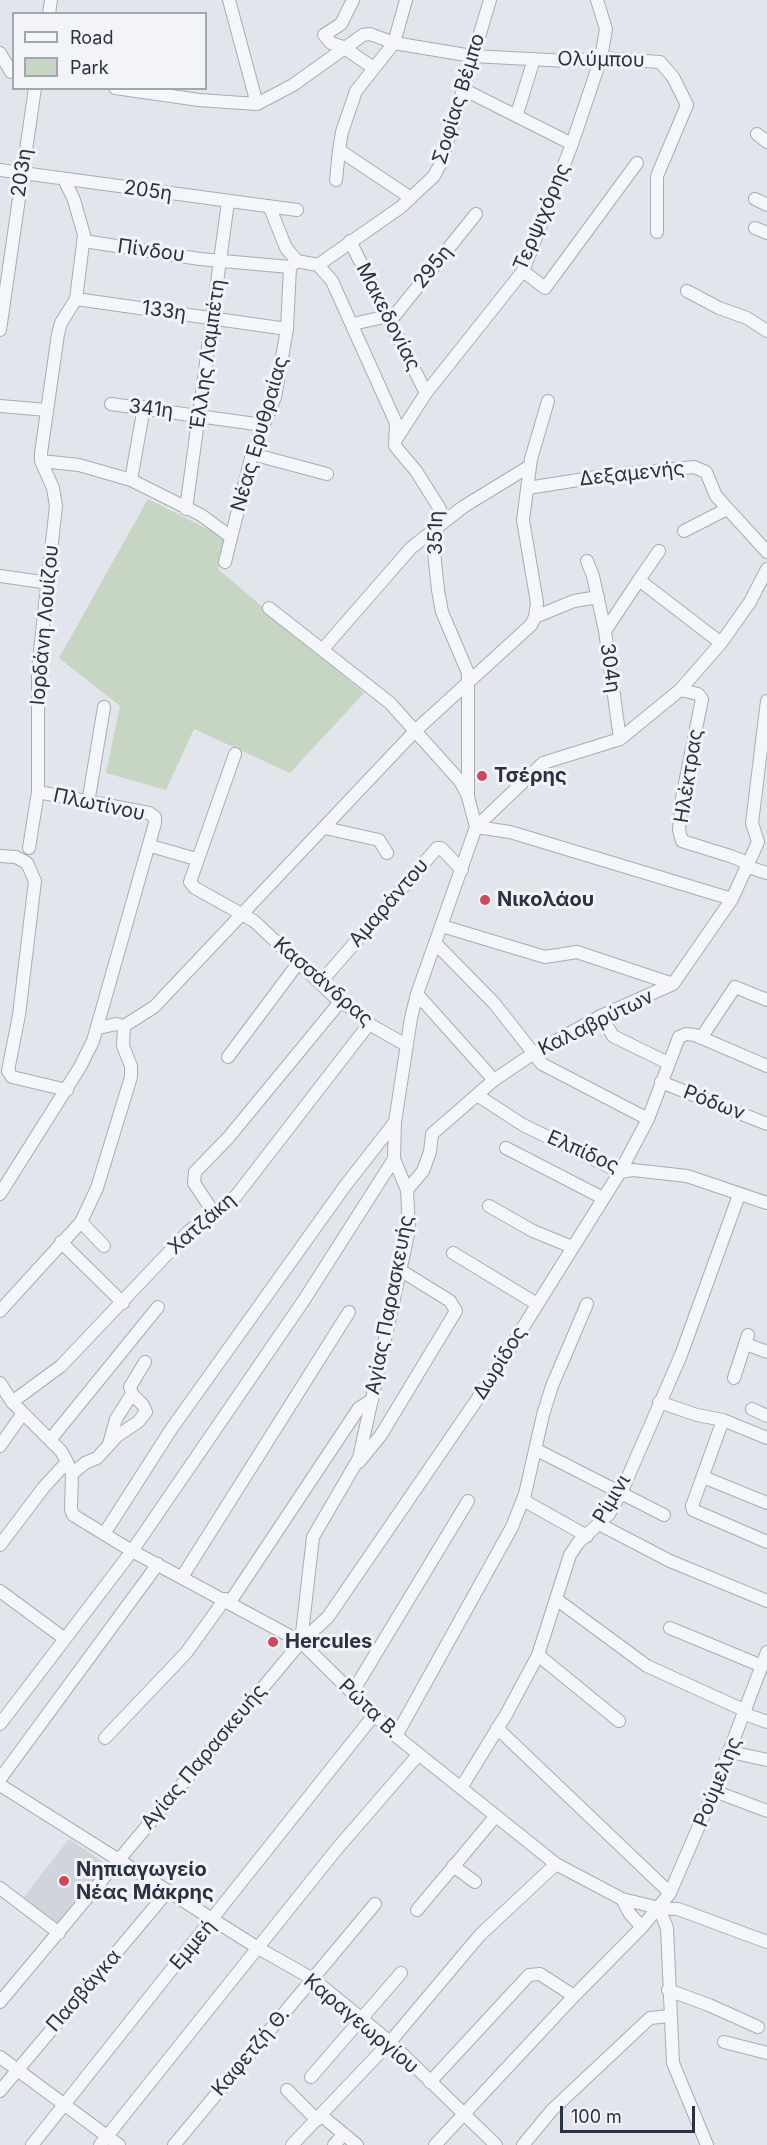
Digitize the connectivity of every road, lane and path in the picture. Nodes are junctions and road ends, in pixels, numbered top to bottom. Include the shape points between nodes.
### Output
1 (229, 0) edge
2 (353, 0) edge
3 (406, 0) edge
4 (490, 0) edge
5 (597, 0) edge
6 (394, 43) junction
7 (343, 47) junction
8 (0, 53) edge
9 (472, 56) junction
10 (601, 58) junction
11 (534, 59) junction
12 (372, 67) junction
13 (8, 72) edge
14 (463, 89) junction
15 (35, 90) edge
16 (130, 90) edge
17 (256, 104) junction
18 (517, 114) junction
19 (572, 144) junction
20 (339, 150) junction
21 (637, 163) dead end
22 (0, 170) edge
23 (22, 173) junction
24 (64, 179) junction
25 (336, 180) dead end
26 (411, 198) junction
27 (755, 199) dead end
28 (228, 202) junction
29 (767, 205) edge
30 (270, 208) junction
31 (297, 210) dead end
32 (476, 214) dead end
33 (657, 232) dead end
34 (84, 241) junction
35 (350, 241) junction
36 (5, 258) edge
37 (220, 260) junction
38 (294, 264) junction
39 (318, 265) junction
40 (523, 271) junction
41 (687, 291) dead end
42 (76, 299) junction
43 (212, 318) junction
44 (389, 318) junction
45 (353, 324) junction
46 (287, 329) junction
47 (0, 330) edge
48 (767, 331) edge
49 (426, 393) junction
50 (548, 400) dead end
51 (111, 404) dead end
52 (0, 406) edge
53 (144, 407) junction
54 (47, 410) junction
55 (200, 415) junction
56 (263, 425) junction
57 (397, 438) junction
58 (252, 454) junction
59 (41, 461) junction
60 (530, 466) junction
61 (327, 474) dead end
62 (131, 480) junction
63 (528, 488) junction
64 (186, 509) junction
65 (727, 509) junction
66 (437, 525) junction
67 (684, 531) dead end
68 (231, 537) junction
69 (659, 551) dead end
70 (767, 552) edge
71 (587, 561) dead end
72 (225, 562) dead end
73 (767, 569) edge
74 (0, 576) edge
75 (639, 580) junction
76 (49, 583) junction
77 (598, 597) junction
78 (269, 608) dead end
79 (536, 617) junction
80 (605, 631) junction
81 (721, 643) junction
82 (323, 649) junction
83 (468, 680) junction
84 (680, 690) junction
85 (767, 701) edge
86 (104, 707) dead end
87 (416, 730) junction
88 (620, 738) junction
89 (235, 754) dead end
90 (762, 774) edge
91 (38, 792) junction
92 (468, 796) junction
93 (88, 803) junction
94 (476, 827) junction
95 (325, 828) junction
96 (762, 841) edge
97 (151, 846) junction
98 (29, 848) dead end
99 (387, 853) dead end
100 (0, 856) edge
101 (196, 859) junction
102 (748, 867) junction
103 (462, 870) junction
104 (767, 873) edge
105 (732, 899) junction
106 (242, 916) junction
107 (442, 926) junction
108 (436, 944) junction
109 (299, 962) junction
110 (320, 983) junction
111 (673, 984) junction
112 (417, 994) junction
113 (767, 1000) edge
114 (340, 1002) junction
115 (601, 1016) junction
116 (369, 1023) junction
117 (124, 1026) junction
118 (99, 1028) junction
119 (701, 1038) junction
120 (406, 1045) junction
121 (534, 1053) junction
122 (228, 1057) dead end
123 (668, 1063) junction
124 (767, 1066) edge
125 (494, 1080) junction
126 (661, 1082) junction
127 (67, 1090) junction
128 (477, 1095) junction
129 (648, 1119) junction
130 (395, 1122) junction
131 (767, 1124) edge
132 (506, 1148) dead end
133 (394, 1159) junction
134 (620, 1173) junction
135 (407, 1190) junction
136 (0, 1194) edge
137 (739, 1195) junction
138 (603, 1198) junction
139 (767, 1203) edge
140 (489, 1206) dead end
141 (214, 1213) junction
142 (81, 1222) junction
143 (61, 1242) junction
144 (104, 1246) dead end
145 (572, 1247) junction
146 (453, 1253) dead end
147 (400, 1270) junction
148 (123, 1303) junction
149 (537, 1304) junction
150 (588, 1304) dead end
151 (158, 1307) dead end
152 (0, 1311) edge
153 (349, 1312) dead end
154 (767, 1352) edge
155 (145, 1362) dead end
156 (734, 1378) dead end
157 (0, 1383) edge
158 (132, 1394) junction
159 (372, 1400) junction
160 (12, 1402) junction
161 (659, 1402) junction
162 (752, 1409) dead end
163 (23, 1413) junction
164 (767, 1416) edge
165 (723, 1420) junction
166 (767, 1438) edge
167 (50, 1440) junction
168 (109, 1444) junction
169 (0, 1446) edge
170 (536, 1449) junction
171 (355, 1466) junction
172 (69, 1468) junction
173 (703, 1477) junction
174 (621, 1493) junction
175 (523, 1500) junction
176 (468, 1501) dead end
177 (767, 1503) edge
178 (664, 1515) dead end
179 (599, 1524) junction
180 (105, 1534) junction
181 (587, 1536) junction
182 (767, 1542) edge
183 (0, 1545) edge
184 (132, 1551) junction
185 (158, 1564) junction
186 (182, 1577) junction
187 (0, 1591) edge
188 (556, 1599) junction
189 (227, 1601) junction
190 (767, 1601) edge
191 (670, 1628) dead end
192 (65, 1639) junction
193 (301, 1642) junction
194 (538, 1655) junction
195 (765, 1658) edge
196 (352, 1693) junction
197 (745, 1712) junction
198 (374, 1715) junction
199 (619, 1720) dead end
200 (767, 1722) edge
201 (0, 1724) edge
202 (497, 1728) junction
203 (396, 1736) junction
204 (105, 1738) dead end
205 (730, 1752) junction
206 (418, 1755) junction
207 (767, 1760) edge
208 (0, 1779) edge
209 (0, 1785) edge
210 (461, 1788) junction
211 (714, 1791) junction
212 (767, 1811) edge
213 (495, 1817) junction
214 (117, 1859) junction
215 (556, 1864) junction
216 (453, 1866) junction
217 (475, 1882) dead end
218 (0, 1888) edge
219 (168, 1891) junction
220 (670, 1893) junction
221 (622, 1899) junction
222 (375, 1904) dead end
223 (659, 1908) junction
224 (417, 1910) dead end
225 (214, 1919) junction
226 (642, 1928) junction
227 (59, 1933) junction
228 (767, 1942) edge
229 (258, 1948) junction
230 (401, 1973) dead end
231 (313, 1979) junction
232 (668, 1990) junction
233 (574, 1996) junction
234 (0, 2002) edge
235 (669, 2016) junction
236 (361, 2019) junction
237 (758, 2027) dead end
238 (390, 2042) junction
239 (724, 2042) dead end
240 (767, 2053) edge
241 (0, 2057) edge
242 (17, 2069) junction
243 (311, 2077) dead end
244 (430, 2082) junction
245 (288, 2090) dead end
246 (0, 2091) edge
247 (63, 2104) junction
248 (465, 2115) junction
249 (320, 2118) junction
250 (344, 2134) junction
251 (103, 2140) edge
252 (32, 2145) edge
253 (119, 2145) edge
254 (174, 2145) edge
255 (292, 2145) edge
256 (334, 2145) edge
257 (357, 2145) edge
258 (435, 2145) edge
259 (496, 2145) edge
260 (523, 2145) edge
261 (707, 2145) edge

1 - 17 street
2 - 7 street via 340,24 324,35 331,43
3 - 6 street
4 - 9 street, Σοφίας Βέμπο
5 - 10 street, Τερψιχόρης via 606,28
6 - 7 street via 370,34
6 - 9 street, Ολύμπου
6 - 12 street
7 - 12 street
7 - 17 street via 293,85
8 - 13 street
9 - 11 street, Ολύμπου
9 - 14 street, Σοφίας Βέμπο
10 - 11 street, Ολύμπου
10 - 19 street, Τερψιχόρης
10 - 33 street, Ολύμπου via 660,62 686,101 656,181
11 - 18 street
12 - 20 street via 350,103
14 - 18 street
14 - 26 street, Σοφίας Βέμπο via 439,168
15 - 23 street, 203η
16 - 17 street
18 - 19 street
19 - 40 street, Τερψιχόρης
20 - 25 street
20 - 26 street
21 - 40 street via 545,288
22 - 23 street, 205η
23 - 24 street, 205η
23 - 36 street, 203η
24 - 28 street, 205η
24 - 34 street via 74,200
26 - 35 street, Σοφίας Βέμπο
27 - 29 street
28 - 30 street, 205η
28 - 37 street, Έλλης Λαμπέτη
30 - 31 street, 205η
30 - 38 street
32 - 44 street, 295η
34 - 37 street, Πίνδου
34 - 42 street
35 - 39 street, Σοφίας Βέμπο
35 - 44 street, Μακεδονίας
36 - 47 street, 203η
37 - 38 street, Πίνδου
37 - 43 street, Έλλης Λαμπέτη
38 - 39 street
38 - 46 street, Νέας Ερυθραίας
39 - 45 street, 351η via 329,274
40 - 49 street, Τερψιχόρης
41 - 48 street
42 - 43 street, 133η
42 - 54 street via 58,334
43 - 46 street, 133η
43 - 55 street, Έλλης Λαμπέτη
44 - 45 street
44 - 49 street, Μακεδονίας
45 - 57 street, 351η via 396,423
46 - 56 street, Νέας Ερυθραίας via 275,397
49 - 57 street, Τερψιχόρης
50 - 60 street
51 - 53 street, 341η
52 - 54 street
53 - 55 street, 341η
53 - 62 street
54 - 59 street
55 - 56 street, 341η
55 - 64 street, Έλλης Λαμπέτη
56 - 58 street, Νέας Ερυθραίας
57 - 66 street, 351η via 398,450 440,509
58 - 61 street
58 - 68 street, Νέας Ερυθραίας
59 - 62 street via 79,465
59 - 76 street, Ιορδάνη Λουίζου via 57,506
60 - 63 street
60 - 66 street
62 - 64 street
63 - 65 street, Δεξαμενής via 694,467 710,478 716,496
63 - 79 street via 523,525 532,565
64 - 68 street
65 - 67 street
65 - 70 street, Δεξαμενής
66 - 82 street via 395,565
66 - 83 street, 351η via 434,552 440,602
68 - 72 street, Νέας Ερυθραίας
69 - 75 street
71 - 77 street, 304η
73 - 81 street, Αγίας Παρασκευής
74 - 76 street
75 - 80 street
75 - 81 street
76 - 91 street, Ιορδάνη Λουίζου via 38,669
77 - 79 street via 574,601
77 - 80 street, 304η
78 - 82 street
79 - 83 street
80 - 88 street, 304η
81 - 84 street, Αγίας Παρασκευής
82 - 87 street via 390,703
83 - 87 street
83 - 92 street, 351η
84 - 88 street, Αγίας Παρασκευής
84 - 102 street, Ηλέκτρας via 698,694 702,699 682,798 680,835 687,844 741,860
85 - 90 street
86 - 93 street
87 - 92 street
87 - 95 street
88 - 94 street, Αγίας Παρασκευής via 543,764
89 - 101 street
90 - 96 street via 753,823
91 - 93 street, Πλωτίνου
91 - 98 street, Ιορδάνη Λουίζου
92 - 94 street, 351η
93 - 97 street, Πλωτίνου via 149,813 155,823
94 - 103 street, Αγίας Παρασκευής
94 - 105 street via 510,832
95 - 99 street via 379,840
95 - 106 street
96 - 102 street, Καλαβρύτων
97 - 101 street
97 - 118 street
100 - 127 street via 16,857 27,863 35,881 19,1015 8,1071 12,1077
101 - 106 street, Κασσάνδρας via 190,882
102 - 104 street
102 - 105 street, Καλαβρύτων
103 - 107 street, Αγίας Παρασκευής
103 - 110 street, Αμαράντου via 437,848
105 - 111 street, Καλαβρύτων
106 - 109 street, Κασσάνδρας via 254,921
106 - 117 street via 154,1007
107 - 108 street, Αγίας Παρασκευής
107 - 111 street via 545,957 577,952
108 - 112 street, Αγίας Παρασκευής
108 - 121 street via 494,1003
109 - 110 street, Κασσάνδρας
109 - 122 street
110 - 114 street, Κασσάνδρας
111 - 115 street, Καλαβρύτων
112 - 120 street, Αγίας Παρασκευής
112 - 125 street
113 - 119 street via 735,987
114 - 116 street, Κασσάνδρας
114 - 141 street via 228,1138 195,1172 194,1183
115 - 121 street, Καλαβρύτων
115 - 123 street via 613,1036
116 - 120 street, Κασσάνδρας
116 - 141 street, Χατζάκη via 236,1196
117 - 118 street
117 - 142 street via 123,1046 131,1077 97,1188
118 - 127 street
119 - 123 street, Δωρίδος via 682,1035
119 - 124 street
120 - 130 street, Αγίας Παρασκευής
121 - 125 street, Καλαβρύτων
121 - 129 street via 542,1064
123 - 126 street, Δωρίδος
125 - 128 street, Καλαβρύτων
126 - 129 street, Δωρίδος
126 - 131 street, Ρόδων
127 - 136 street
128 - 134 street, Ελπίδος via 523,1125
128 - 135 street, Καλαβρύτων via 432,1134 426,1165
129 - 134 street, Δωρίδος
130 - 133 street, Αγίας Παρασκευής
130 - 180 street via 369,1152 172,1428
132 - 138 street
133 - 135 street, Αγίας Παρασκευής
133 - 184 street via 304,1300
134 - 137 street, Ελπίδος via 633,1170 687,1176
134 - 138 street, Δωρίδος
135 - 147 street, Αγίας Παρασκευής via 409,1230
137 - 139 street, Ελπίδος
137 - 161 street, Ρίμινι via 681,1355
138 - 145 street, Δωρίδος
140 - 145 street
141 - 148 street, Χατζάκη via 189,1231
142 - 143 street
142 - 144 street
143 - 148 street
143 - 152 street
145 - 149 street, Δωρίδος
146 - 149 street
147 - 159 street, Αγίας Παρασκευής
147 - 171 street via 450,1301 456,1311 381,1435
148 - 160 street, Χατζάκη via 54,1372
149 - 193 street, Δωρίδος via 412,1497 328,1617
150 - 170 street via 552,1386
151 - 167 street
153 - 186 street
154 - 156 street via 747,1339
155 - 158 street via 132,1380
157 - 160 street
158 - 168 street via 116,1419
158 - 168 street via 146,1412
159 - 171 street, Αγίας Παρασκευής
159 - 189 street via 359,1408
160 - 163 street
161 - 165 street
161 - 174 street, Ρίμινι
162 - 164 street
163 - 167 street
163 - 169 street
165 - 166 street
165 - 173 street
167 - 172 street
168 - 172 street via 98,1458
170 - 174 street
170 - 175 street
171 - 193 street, Αγίας Παρασκευής via 313,1537
172 - 180 street, Ρώτα Β. via 73,1515
172 - 183 street via 44,1487
173 - 177 street
173 - 182 street via 693,1510
174 - 178 street
174 - 179 street, Ρίμινι
175 - 181 street
175 - 203 street via 512,1527
176 - 196 street
179 - 181 street, Ρίμινι
179 - 190 street via 670,1561
180 - 184 street, Ρώτα Β.
181 - 188 street, Ρίμινι via 570,1555
184 - 185 street, Ρώτα Β.
184 - 192 street
185 - 186 street, Ρώτα Β.
185 - 208 street
186 - 189 street, Ρώτα Β.
187 - 192 street
188 - 194 street, Ρίμινι
188 - 197 street via 647,1666
189 - 193 street, Ρώτα Β.
189 - 204 street via 186,1653
191 - 195 street
192 - 201 street
193 - 196 street, Ρώτα Β.
193 - 214 street, Αγίας Παρασκευής
194 - 199 street
194 - 202 street, Ρίμινι
195 - 197 street, Ρούμελης
196 - 198 street, Ρώτα Β.
197 - 200 street
197 - 205 street, Ρούμελης
198 - 203 street, Ρώτα Β.
198 - 225 street, Εμμεή
202 - 210 street, Ρίμινι
202 - 220 street
203 - 206 street, Ρώτα Β.
205 - 207 street
205 - 211 street, Ρούμελης
206 - 210 street, Ρώτα Β.
206 - 229 street
209 - 214 street, Καραγεωργίου
210 - 213 street, Ρώτα Β.
211 - 212 street
211 - 220 street, Ρούμελης
213 - 215 street, Ρώτα Β.
213 - 216 street
214 - 219 street, Καραγεωργίου
214 - 227 street, Αγίας Παρασκευής
215 - 221 street, Ρώτα Β.
215 - 238 street via 480,1935
216 - 217 street
216 - 224 street
218 - 227 street
219 - 225 street, Καραγεωργίου
219 - 242 street, Πασβάγκα
220 - 223 street, Ρούμελης
221 - 223 street, Ρώτα Β.
221 - 226 street
222 - 231 street, Καφετζή Θ.
223 - 226 street, Ρούμελης
223 - 228 street, Ρώτα Β. via 678,1909
223 - 232 street via 667,1928
225 - 229 street, Καραγεωργίου
225 - 247 street, Εμμεή
226 - 233 street, Ρούμελης
227 - 234 street, Αγίας Παρασκευής
229 - 231 street, Καραγεωργίου
229 - 251 street
230 - 236 street
231 - 236 street, Καραγεωργίου
231 - 254 street, Καφετζή Θ.
232 - 235 street
232 - 237 street
233 - 244 street via 540,1974 529,1975
233 - 248 street, Ρούμελης
235 - 260 street via 650,2018 552,2110
235 - 261 street via 673,2063
236 - 238 street, Καραγεωργίου
236 - 243 street
238 - 244 street, Καραγεωργίου
238 - 249 street
239 - 240 street
241 - 242 street
242 - 246 street, Πασβάγκα
242 - 247 street
244 - 248 street, Καραγεωργίου
245 - 249 street
247 - 251 street
247 - 252 street, Εμμεή
248 - 258 street, Ρούμελης
248 - 259 street, Καραγεωργίου
249 - 250 street
249 - 255 street
250 - 256 street
250 - 257 street
251 - 253 street

